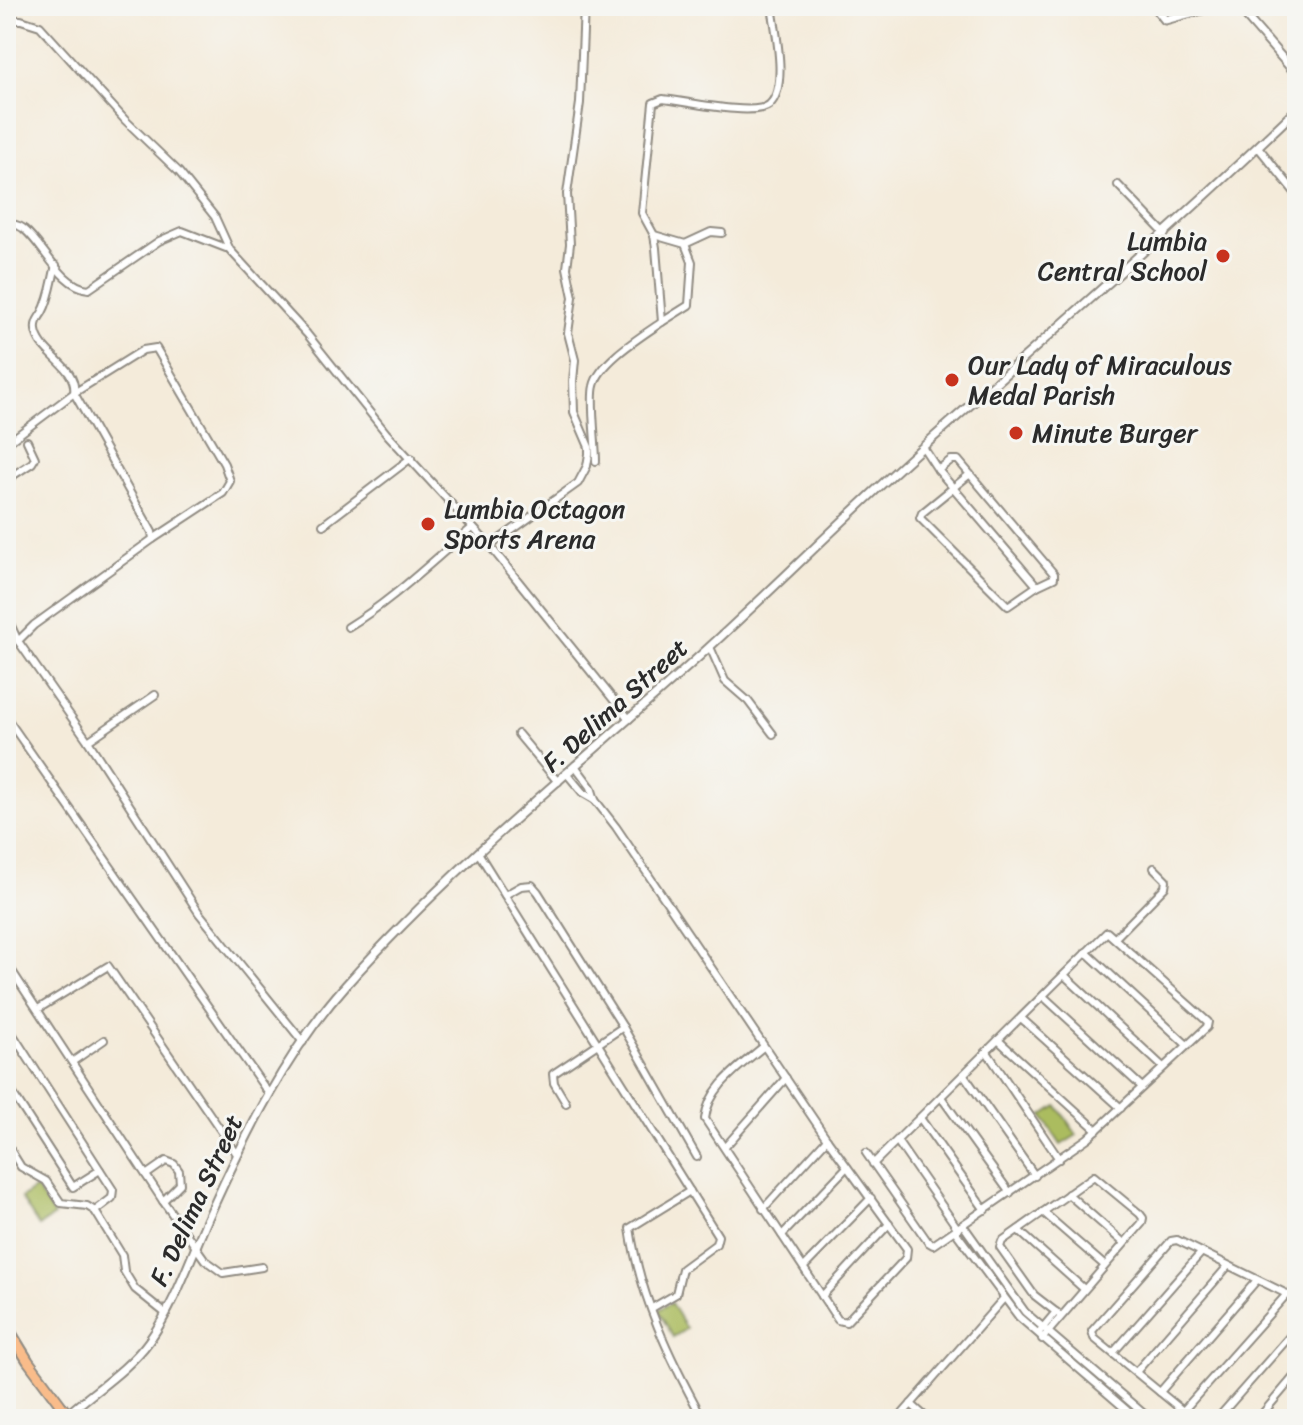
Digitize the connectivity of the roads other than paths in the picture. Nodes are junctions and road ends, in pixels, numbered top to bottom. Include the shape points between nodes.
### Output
1 (584, 6) edge
2 (772, 6) edge
3 (1154, 6) edge
4 (1217, 6) edge
5 (1233, 6) edge
6 (6, 20) edge
7 (1297, 75) edge
8 (1297, 109) edge
9 (1258, 147) junction
10 (1118, 185) dead end
11 (1297, 195) edge
12 (6, 222) edge
13 (722, 233) dead end
14 (1165, 234) junction
15 (654, 235) junction
16 (685, 244) junction
17 (230, 250) junction
18 (56, 265) junction
19 (662, 322) junction
20 (74, 393) junction
21 (27, 441) dead end
22 (6, 444) edge
23 (923, 447) junction
24 (411, 458) junction
25 (596, 461) dead end
26 (938, 470) junction
27 (970, 474) junction
28 (6, 480) edge
29 (953, 488) junction
30 (323, 525) dead end
31 (472, 528) junction
32 (153, 539) junction
33 (490, 546) junction
34 (1037, 586) junction
35 (6, 615) edge
36 (348, 627) dead end
37 (18, 641) junction
38 (710, 647) junction
39 (155, 695) dead end
40 (6, 717) edge
41 (629, 719) junction
42 (518, 734) dead end
43 (773, 734) dead end
44 (88, 741) junction
45 (576, 767) junction
46 (568, 775) junction
47 (558, 782) junction
48 (595, 800) junction
49 (479, 854) junction
50 (1154, 868) dead end
51 (505, 895) junction
52 (1116, 937) junction
53 (1086, 952) junction
54 (6, 962) edge
55 (1064, 975) junction
56 (1043, 996) junction
57 (38, 1009) junction
58 (1021, 1018) junction
59 (6, 1024) edge
60 (623, 1027) junction
61 (104, 1040) dead end
62 (998, 1040) junction
63 (303, 1042) junction
64 (598, 1043) junction
65 (1187, 1045) junction
66 (764, 1046) junction
67 (987, 1052) junction
68 (72, 1062) junction
69 (1163, 1067) junction
70 (964, 1075) junction
71 (786, 1078) junction
72 (6, 1083) edge
73 (1142, 1087) junction
74 (269, 1094) junction
75 (941, 1097) junction
76 (566, 1103) dead end
77 (1121, 1108) junction
78 (920, 1118) junction
79 (1097, 1130) junction
80 (827, 1139) junction
81 (897, 1141) junction
82 (6, 1143) edge
83 (725, 1147) junction
84 (866, 1153) dead end
85 (237, 1154) junction
86 (697, 1157) dead end
87 (1059, 1159) junction
88 (873, 1164) junction
89 (847, 1167) junction
90 (100, 1170) junction
91 (146, 1175) junction
92 (1035, 1176) junction
93 (690, 1191) junction
94 (1010, 1193) junction
95 (1068, 1194) junction
96 (871, 1198) junction
97 (163, 1201) junction
98 (763, 1209) junction
99 (985, 1210) junction
100 (95, 1211) junction
101 (1043, 1212) junction
102 (889, 1224) junction
103 (958, 1228) junction
104 (1018, 1230) junction
105 (782, 1235) junction
106 (971, 1238) junction
107 (963, 1243) junction
108 (1124, 1243) junction
109 (196, 1246) junction
110 (1201, 1253) junction
111 (1104, 1265) junction
112 (1228, 1266) junction
113 (262, 1267) dead end
114 (804, 1267) junction
115 (1257, 1280) junction
116 (1084, 1289) junction
117 (1287, 1294) junction
118 (822, 1296) junction
119 (1006, 1296) junction
120 (1297, 1299) edge
121 (652, 1308) junction
122 (165, 1313) junction
123 (1058, 1314) junction
124 (6, 1325) edge
125 (1297, 1328) edge
126 (1042, 1333) junction
127 (1113, 1353) junction
128 (1136, 1372) junction
129 (1297, 1373) edge
130 (1160, 1392) junction
131 (911, 1404) junction
132 (1183, 1411) junction
133 (70, 1416) edge
134 (1148, 1418) edge
135 (703, 1419) edge
136 (898, 1419) edge
137 (928, 1419) edge
138 (1137, 1419) edge
139 (1207, 1419) edge
140 (1217, 1419) edge
141 (1258, 1419) edge

1 - 33 street via 580,103 567,194 567,268 573,297 568,333 575,360 574,412 589,447 587,466 578,483
2 - 15 street via 778,84 767,107 749,110 663,99 653,103 642,213
3 - 4 street via 1165,20
5 - 7 street
6 - 17 street via 34,22 62,48 179,172 215,217
8 - 9 street, F. Delima Street
9 - 11 street
9 - 14 street, F. Delima Street
10 - 14 street
12 - 18 street via 23,228
13 - 16 street via 711,232
14 - 23 street, F. Delima Street
15 - 16 street
15 - 19 street
16 - 19 street via 692,262 689,305
17 - 18 street via 182,231 89,289 73,285
17 - 24 street
18 - 20 street via 36,329 70,376
19 - 25 street via 598,374 593,387
20 - 22 street
20 - 32 street
20 - 32 street via 154,347 224,464 228,488
21 - 28 street via 35,458
23 - 26 street
23 - 38 street, F. Delima Street
24 - 30 street
24 - 31 street
26 - 27 street via 955,458
26 - 29 street
27 - 29 street
27 - 34 street via 1054,574
29 - 34 street
29 - 34 street via 921,519 1005,606
31 - 33 street
31 - 36 street via 382,606
32 - 37 street
33 - 41 street
35 - 37 street
37 - 44 street
38 - 41 street, F. Delima Street
38 - 43 street via 725,681
39 - 44 street
40 - 74 street
41 - 45 street, F. Delima Street
42 - 47 street
44 - 63 street via 199,913
45 - 46 street, F. Delima Street
45 - 48 street
46 - 47 street, F. Delima Street
46 - 48 street
47 - 49 street, F. Delima Street
48 - 66 street
49 - 51 street
49 - 63 street, F. Delima Street via 356,974
50 - 52 street via 1166,880 1165,887
51 - 60 street via 532,885
51 - 64 street
52 - 53 street via 1106,932
52 - 65 street via 1208,1022
53 - 55 street
53 - 65 street
54 - 57 street
55 - 56 street
55 - 69 street
56 - 58 street
56 - 73 street
57 - 68 street
57 - 85 street via 108,966
58 - 62 street
58 - 77 street
59 - 90 street
60 - 64 street
60 - 86 street
61 - 68 street
62 - 67 street
62 - 79 street
63 - 74 street, F. Delima Street
64 - 76 street via 553,1074
64 - 93 street
65 - 69 street
66 - 71 street
66 - 83 street via 723,1082 707,1104 705,1119
67 - 70 street
67 - 87 street
68 - 91 street
69 - 73 street
70 - 75 street
70 - 92 street
71 - 80 street
71 - 83 street
72 - 90 street via 73,1187
73 - 77 street
74 - 85 street, F. Delima Street
75 - 78 street
75 - 94 street
77 - 79 street
78 - 81 street
78 - 99 street
79 - 87 street
80 - 89 street
80 - 98 street
81 - 88 street
81 - 103 street
82 - 100 street via 21,1167 46,1181 61,1203
83 - 98 street
84 - 88 street
85 - 109 street, F. Delima Street
87 - 92 street
88 - 103 street via 930,1244
89 - 96 street
89 - 105 street
90 - 100 street via 113,1194
91 - 97 street
91 - 97 street via 166,1161 179,1171 180,1184
92 - 94 street
93 - 121 street via 630,1228
93 - 121 street via 718,1241 682,1269 676,1294
94 - 99 street
95 - 101 street
95 - 108 street
95 - 108 street via 1094,1176 1140,1214 1142,1223
96 - 102 street
96 - 114 street
97 - 109 street
98 - 105 street
99 - 103 street
100 - 122 street via 137,1293
101 - 104 street
101 - 111 street
102 - 118 street
102 - 118 street via 907,1249 906,1258 863,1306 846,1322 838,1320
103 - 106 street
103 - 107 street
104 - 116 street
104 - 123 street via 1000,1247 1034,1295
105 - 114 street
106 - 107 street
106 - 119 street
107 - 119 street
108 - 111 street
109 - 113 street via 223,1273
109 - 122 street, F. Delima Street
110 - 112 street
110 - 127 street
110 - 127 street via 1177,1240 1166,1244 1092,1331
111 - 116 street
112 - 115 street
112 - 128 street
114 - 118 street
115 - 117 street
115 - 130 street
116 - 123 street
117 - 120 street
117 - 132 street
119 - 126 street
119 - 131 street
121 - 135 street via 668,1356
122 - 133 street, F. Delima Street via 137,1357
123 - 126 street
124 - 133 main road
125 - 140 street
126 - 134 street
126 - 138 street
127 - 128 street
128 - 130 street
129 - 141 street
130 - 132 street
131 - 136 street
131 - 137 street
132 - 139 street

